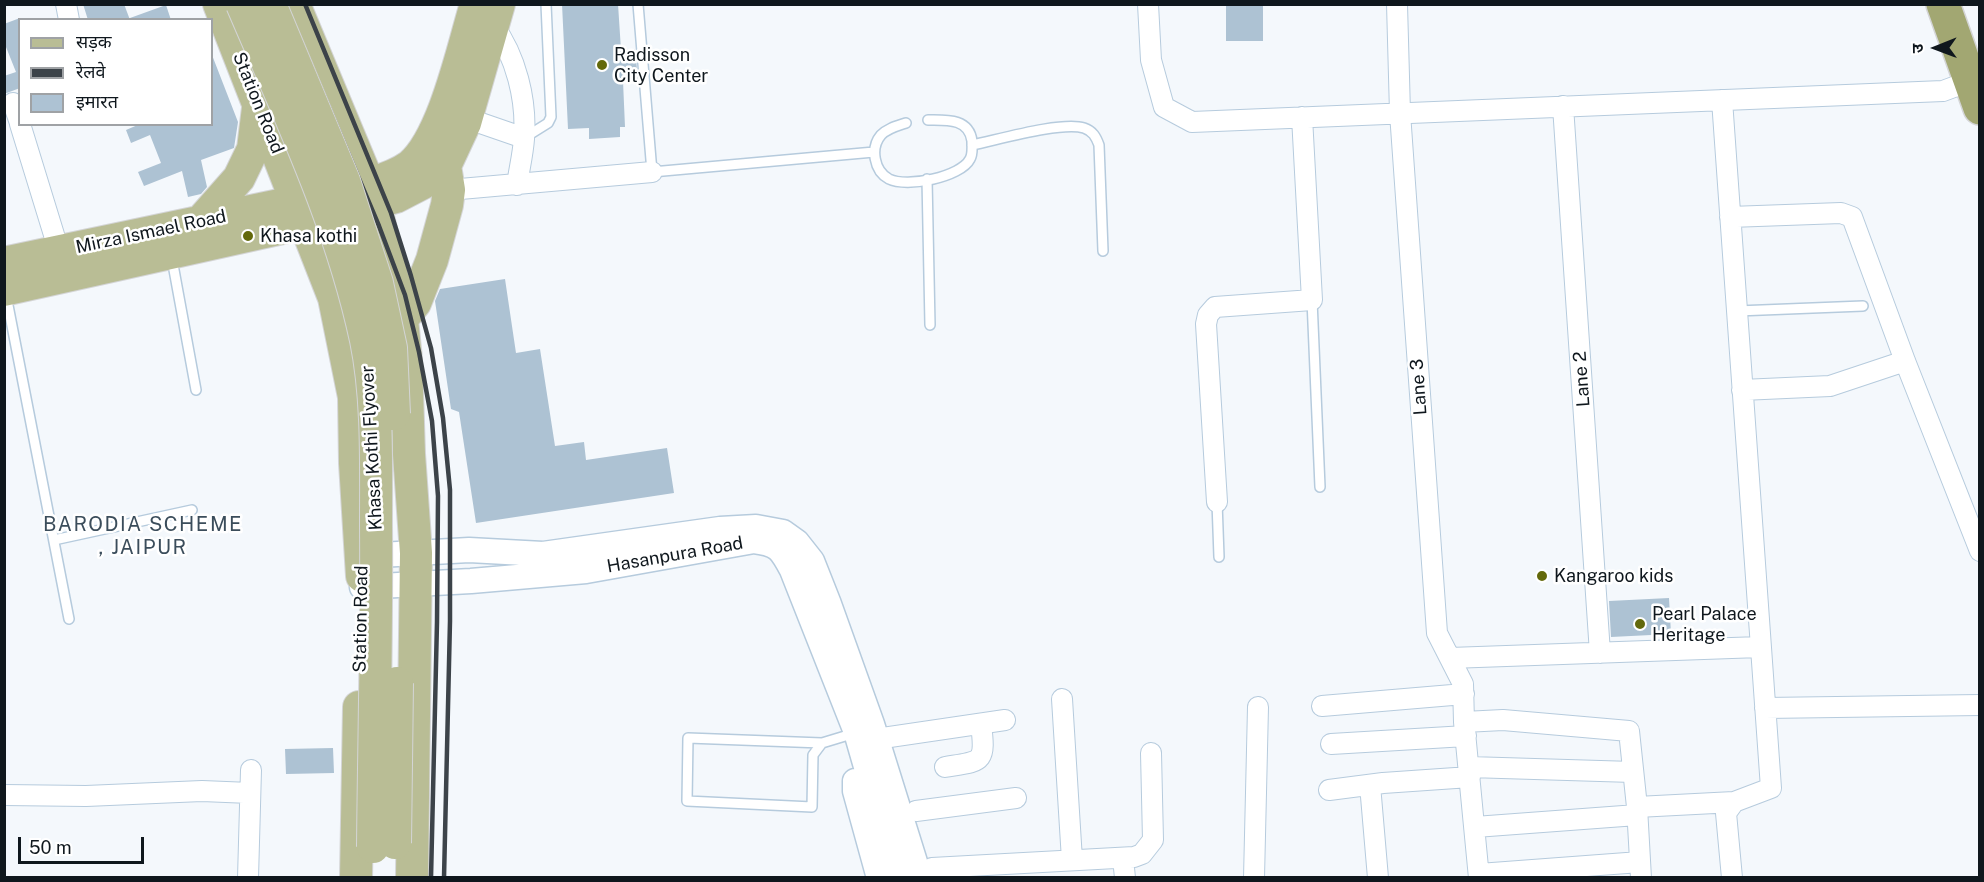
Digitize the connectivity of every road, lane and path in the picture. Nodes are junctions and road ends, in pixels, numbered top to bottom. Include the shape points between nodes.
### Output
1 (219, 4) edge
2 (242, 4) edge
3 (270, 4) edge
4 (294, 4) edge
5 (546, 4) edge
6 (638, 4) edge
7 (1148, 4) edge
8 (1397, 4) edge
9 (1943, 4) edge
10 (1963, 4) edge
11 (489, 11) edge
12 (1980, 50) edge
13 (1975, 94) edge
14 (1722, 100) junction
15 (12, 104) edge
16 (258, 104) junction
17 (1563, 106) junction
18 (1400, 113) junction
19 (1302, 117) junction
20 (466, 118) junction
21 (18, 119) edge
22 (928, 120) dead end
23 (906, 123) dead end
24 (21, 126) edge
25 (524, 138) junction
26 (972, 145) junction
27 (874, 152) junction
28 (652, 172) junction
29 (447, 178) junction
30 (927, 179) junction
31 (516, 185) junction
32 (372, 194) junction
33 (302, 212) junction
34 (1730, 217) junction
35 (201, 222) junction
36 (58, 251) junction
37 (1103, 251) dead end
38 (171, 253) junction
39 (4, 263) edge
40 (5, 290) edge
41 (1312, 300) junction
42 (1863, 306) dead end
43 (1737, 311) junction
44 (402, 319) junction
45 (930, 325) dead end
46 (1905, 362) junction
47 (196, 390) dead end
48 (1742, 390) junction
49 (1320, 487) dead end
50 (1217, 502) joint
51 (192, 510) dead end
52 (54, 540) junction
53 (1980, 551) edge
54 (416, 553) junction
55 (1219, 557) dead end
56 (362, 571) junction
57 (416, 584) junction
58 (69, 619) dead end
59 (1760, 647) junction
60 (1600, 652) junction
61 (1450, 658) junction
62 (1464, 694) junction
63 (1062, 699) dead end
64 (1980, 705) edge
65 (1322, 706) dead end
66 (1258, 707) dead end
67 (1765, 708) junction
68 (1005, 720) dead end
69 (981, 723) junction
70 (1465, 728) junction
71 (871, 735) junction
72 (822, 744) junction
73 (1331, 744) dead end
74 (1152, 753) dead end
75 (945, 766) dead end
76 (250, 770) dead end
77 (1470, 772) junction
78 (1633, 772) junction
79 (879, 778) junction
80 (1370, 785) junction
81 (1329, 790) dead end
82 (250, 793) junction
83 (4, 795) edge
84 (1016, 798) dead end
85 (1734, 802) junction
86 (916, 811) junction
87 (1637, 811) junction
88 (1475, 827) junction
89 (1123, 858) junction
90 (1072, 860) junction
91 (1641, 870) edge
92 (929, 874) edge
93 (1479, 876) edge
94 (248, 878) edge
95 (356, 878) edge
96 (372, 878) edge
97 (394, 878) edge
98 (412, 878) edge
99 (879, 878) edge
100 (898, 878) edge
101 (1125, 878) edge
102 (1254, 878) edge
103 (1378, 878) edge
104 (1732, 878) edge

1 - 16 main road, Station Road
2 - 96 main road, Khasa Kothi Flyover, bridge via 345,257 366,342 373,394 376,501
3 - 97 main road, Khasa Kothi Flyover, bridge via 344,181 377,283 391,348 396,455
4 - 32 main road
5 - 25 lane via 551,117
6 - 28 lane
7 - 19 street via 1151,60 1164,107 1192,122
8 - 18 street, Lane 3
9 - 13 highway
10 - 12 highway
11 - 20 main road
11 - 25 street via 505,40 522,89
11 - 32 main road via 427,146 410,166 388,178
13 - 14 street via 1943,91
14 - 17 street
14 - 34 street
15 - 21 street
16 - 33 main road, Station Road
16 - 35 main road via 253,149 239,178
17 - 18 street
17 - 60 street, Lane 2
18 - 19 street
18 - 61 street, Lane 3 via 1437,633
19 - 41 street
20 - 25 street
20 - 29 main road
22 - 26 lane via 963,124
23 - 27 lane via 882,135
24 - 36 street
25 - 31 street
26 - 30 lane via 972,154 963,169
26 - 37 lane via 1058,128 1090,131 1099,145
27 - 28 lane
27 - 30 lane via 881,172 890,179
28 - 31 street
29 - 31 street
29 - 32 main road via 423,183 396,197
29 - 44 main road via 447,205 432,260 415,303
30 - 45 lane
32 - 33 main road
32 - 44 main road
33 - 35 main road, Mirza Ismael Road
33 - 38 main road
33 - 56 main road, Station Road via 334,298 354,397
34 - 43 street
34 - 46 street via 1841,213 1852,217
35 - 36 main road, Mirza Ismael Road
36 - 39 main road, Mirza Ismael Road
38 - 40 main road
38 - 47 lane
40 - 52 lane
41 - 49 lane
41 - 50 street via 1215,307 1208,315 1206,336
42 - 43 lane
43 - 48 street
44 - 54 main road
46 - 48 street via 1830,386
46 - 53 street
48 - 59 street
50 - 55 lane
51 - 52 lane
52 - 58 lane
54 - 56 street, Hasanpura Road
54 - 57 main road
54 - 71 street, Hasanpura Road via 470,550 543,554 720,529 756,527 783,532 812,561
56 - 57 street, Hasanpura Road
56 - 95 main road, Station Road
57 - 71 street, Hasanpura Road via 586,571 754,541 770,543 782,551 792,570
57 - 98 main road
59 - 60 street
59 - 67 street
60 - 61 street
61 - 62 street, Lane 3 via 1464,684
62 - 65 street
62 - 70 street, Lane 3
63 - 90 street
64 - 67 street
66 - 102 street
67 - 85 street via 1771,788
68 - 69 street
69 - 71 street
69 - 75 street via 982,755 975,762
70 - 73 street
70 - 77 street, Lane 3
70 - 78 street via 1503,720 1629,731
71 - 72 lane
71 - 79 street, Hasanpura Road
71 - 86 street via 903,767
71 - 99 street via 855,791
72 - 72 lane via 813,755 812,807 687,801 688,738
74 - 89 street via 1153,840 1142,854
76 - 82 street
77 - 78 street
77 - 80 street
77 - 88 street, Lane 3
78 - 87 street
79 - 92 street
79 - 100 street, Hasanpura Road
80 - 81 street
80 - 103 street
82 - 83 street
82 - 94 street
84 - 86 street
85 - 87 street
85 - 104 street via 1726,813
86 - 92 street
87 - 88 street
87 - 91 street
88 - 93 street, Lane 3
89 - 90 street
89 - 101 street
90 - 92 street
91 - 93 street

